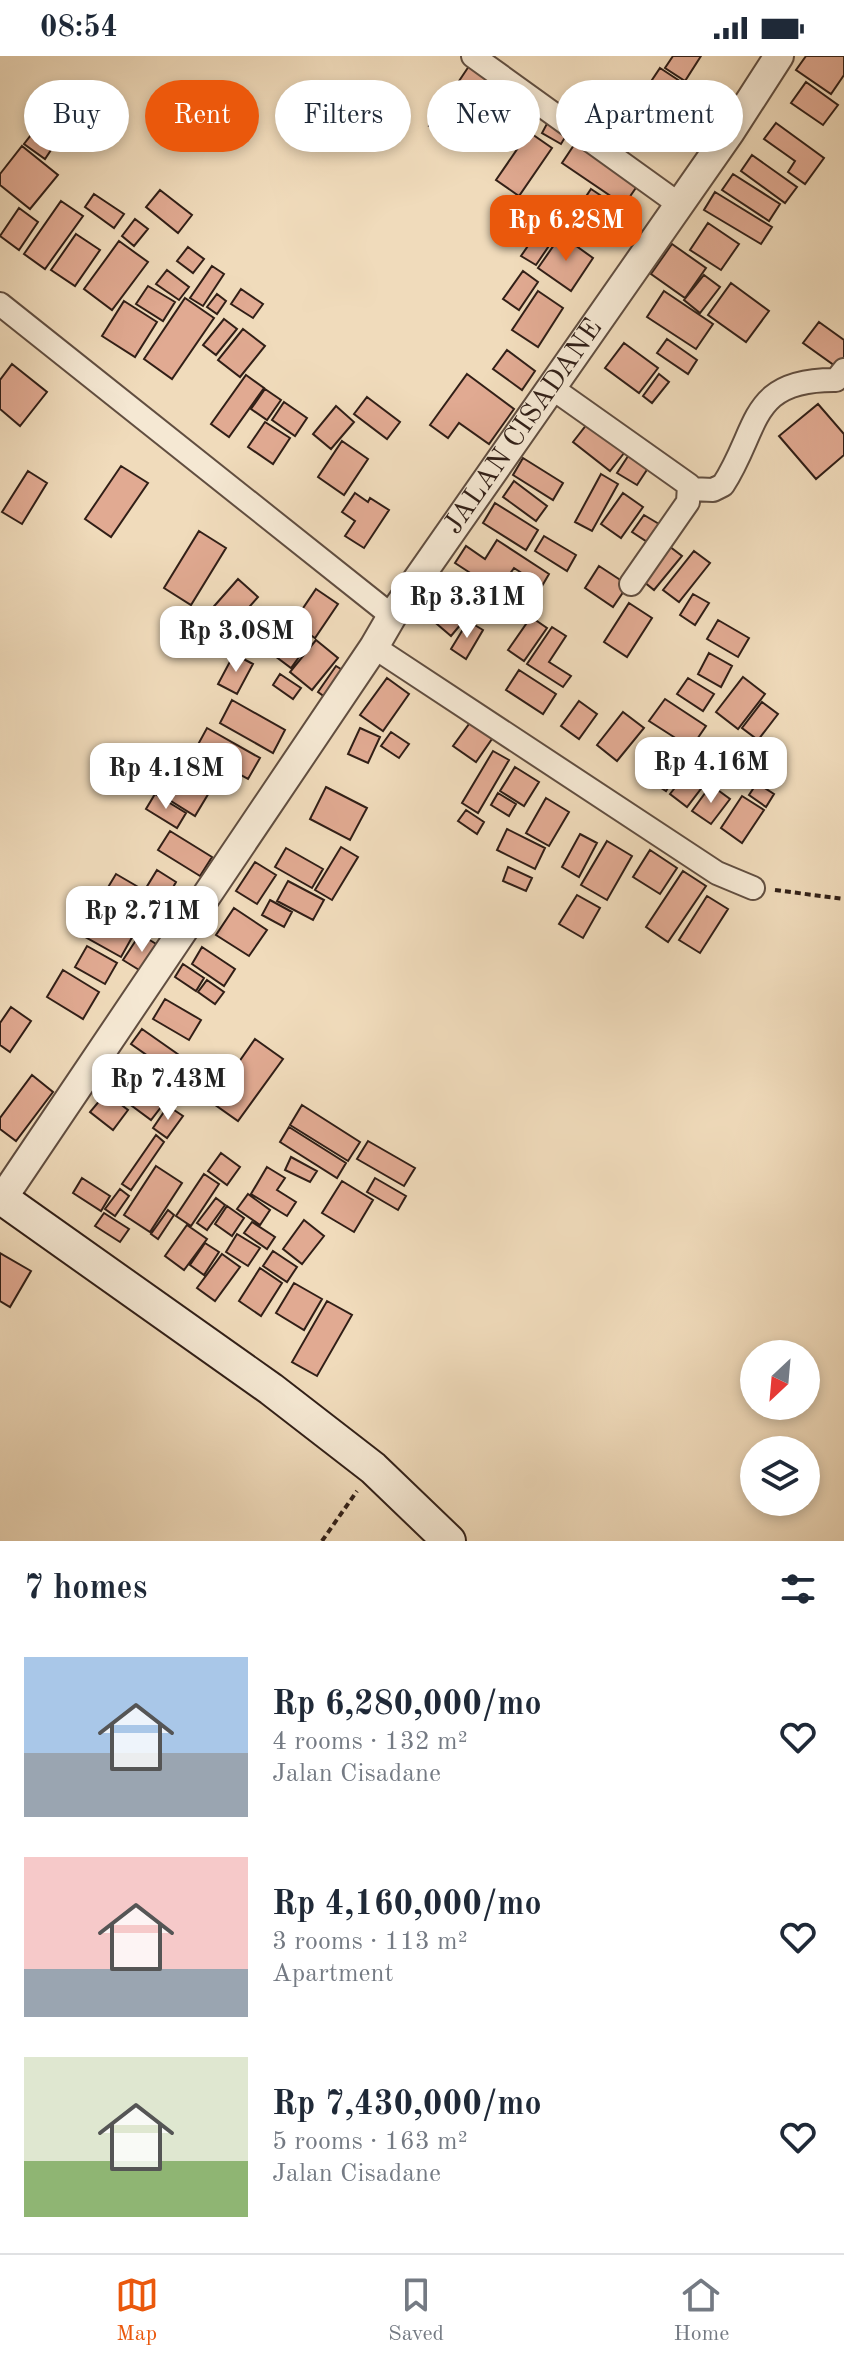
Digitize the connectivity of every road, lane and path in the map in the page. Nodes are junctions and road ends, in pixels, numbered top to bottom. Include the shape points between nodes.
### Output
1 (473, 56) edge
2 (779, 56) edge
3 (680, 205) junction
4 (0, 304) edge
5 (844, 370) edge
6 (552, 388) junction
7 (690, 489) junction
8 (631, 584) dead end
9 (392, 616) junction
10 (374, 647) junction
11 (753, 888) joint
12 (844, 899) edge
13 (1, 1198) edge
14 (373, 1468) junction
15 (322, 1541) edge
16 (449, 1541) edge

1 - 3 street
2 - 3 street, JALAN CISADANE
3 - 6 street, JALAN CISADANE
4 - 9 street
5 - 7 street via 836,380 803,381 770,398 753,420 723,485
6 - 7 street
6 - 9 street, JALAN CISADANE
7 - 8 street via 688,502
9 - 10 street, JALAN CISADANE
10 - 11 street via 717,873
10 - 13 street, JALAN CISADANE
11 - 12 path
13 - 14 main road via 271,1389
14 - 15 path
14 - 16 main road

